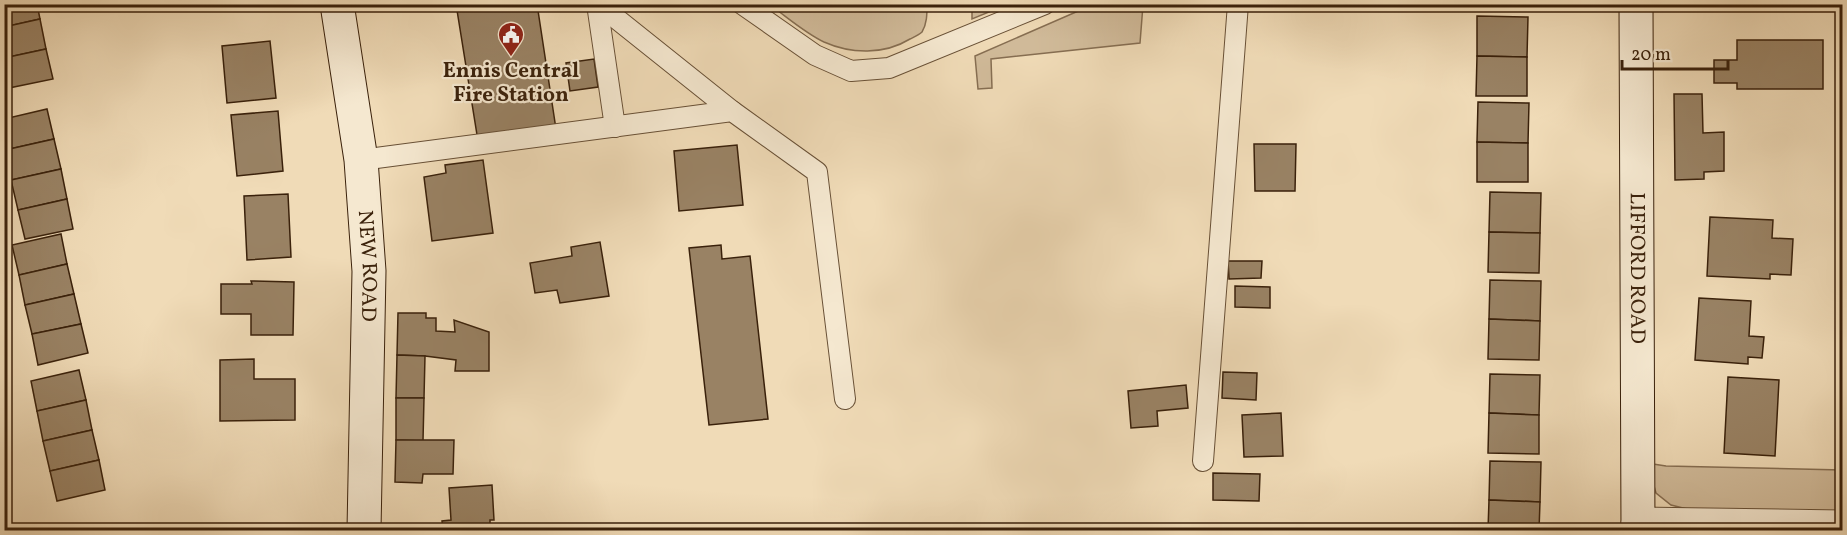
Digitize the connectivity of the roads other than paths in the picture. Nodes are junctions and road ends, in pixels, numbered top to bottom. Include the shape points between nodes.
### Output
1 (337, 4) edge
2 (597, 4) edge
3 (742, 4) edge
4 (1045, 4) edge
5 (1238, 4) edge
6 (1636, 4) edge
7 (732, 111) junction
8 (615, 127) junction
9 (361, 160) junction
10 (845, 399) dead end
11 (1203, 461) dead end
12 (1638, 527) edge
13 (1842, 527) edge
14 (364, 531) edge

1 - 9 street, NEW ROAD
2 - 7 lane
2 - 8 lane
3 - 4 lane via 815,55 851,71 889,68
5 - 11 lane
6 - 12 street, LIFFORD ROAD
7 - 8 lane
7 - 10 lane via 817,172
8 - 9 lane
9 - 14 street, NEW ROAD via 369,271
12 - 13 street

